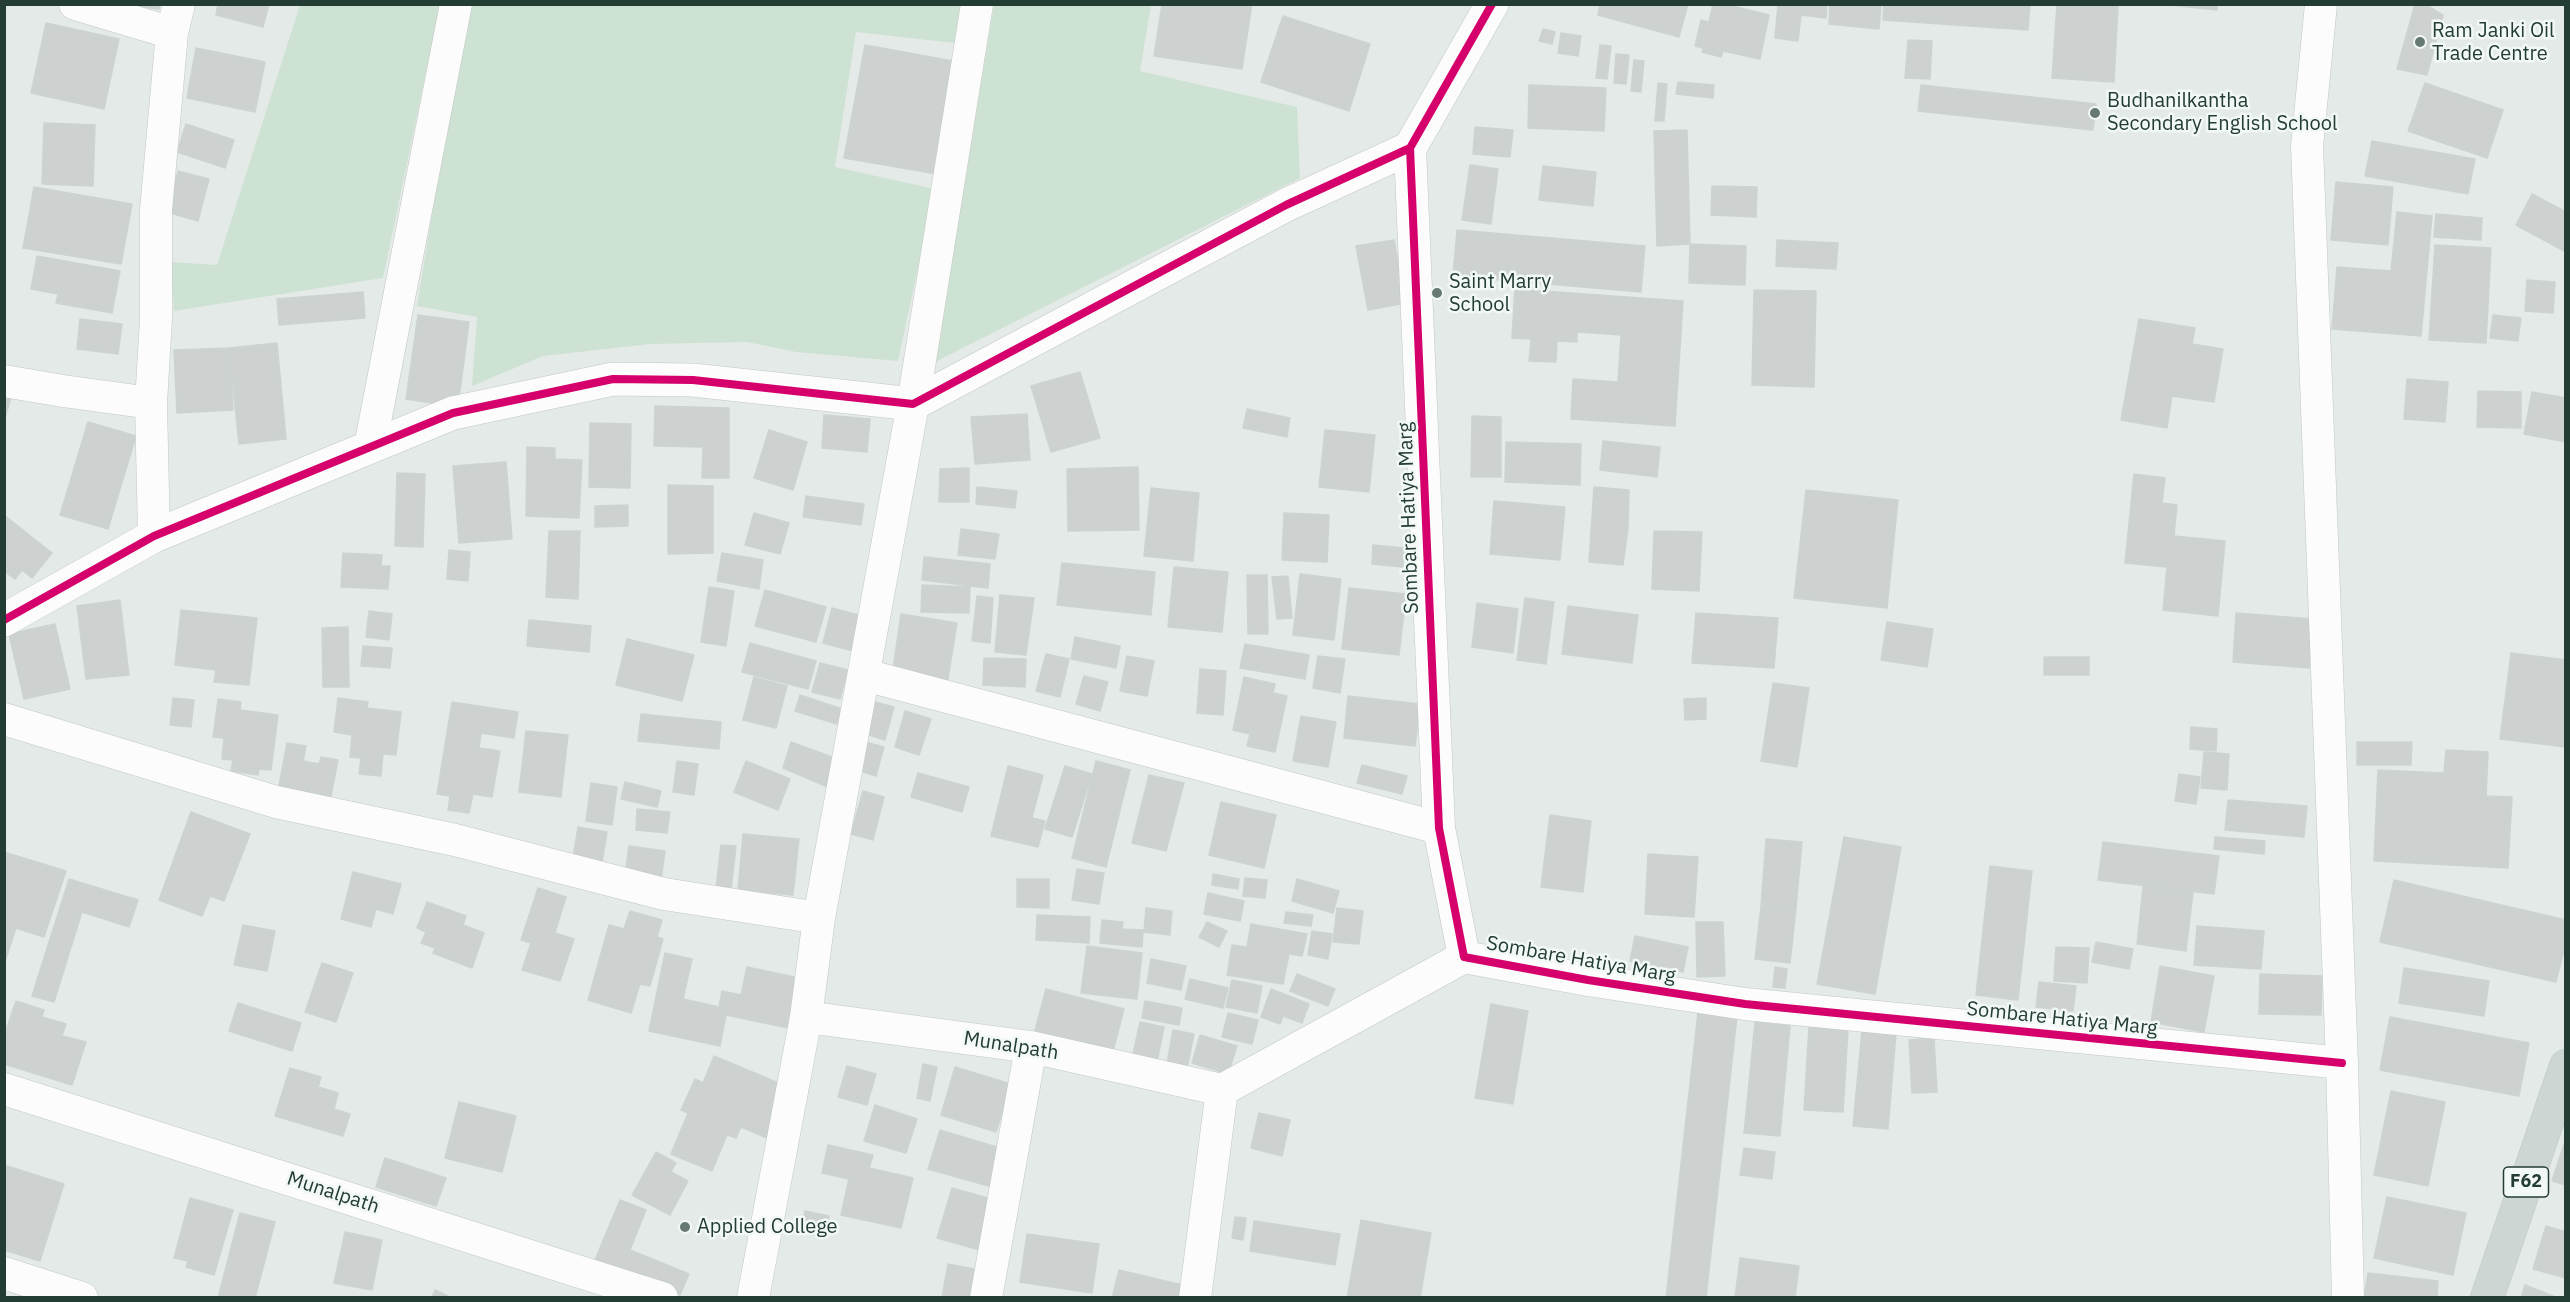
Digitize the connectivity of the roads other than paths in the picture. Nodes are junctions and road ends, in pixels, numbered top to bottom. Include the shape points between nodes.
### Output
1 (75, 4) edge
2 (456, 4) edge
3 (977, 4) edge
4 (1492, 4) edge
5 (2321, 4) edge
6 (176, 19) edge
7 (1410, 148) junction
8 (4, 381) edge
9 (151, 403) junction
10 (913, 404) junction
11 (370, 447) junction
12 (154, 536) junction
13 (4, 620) edge
14 (865, 675) junction
15 (4, 719) edge
16 (1438, 828) junction
17 (819, 918) junction
18 (1464, 957) junction
19 (806, 1017) junction
20 (1031, 1047) junction
21 (2342, 1063) junction
22 (2565, 1066) edge
23 (4, 1089) edge
24 (1222, 1090) junction
25 (4, 1273) edge
26 (82, 1298) edge
27 (662, 1298) edge
28 (753, 1298) edge
29 (986, 1298) edge
30 (1195, 1298) edge
31 (2348, 1298) edge
32 (2487, 1298) edge

1 - 6 street
2 - 11 street
3 - 10 street
4 - 7 street
5 - 21 street via 2307,146
6 - 9 street via 156,210
7 - 10 street via 1286,205
7 - 16 street, Sombare Hatiya Marg
8 - 9 street
9 - 12 street
10 - 11 street via 693,380 613,379 453,414
10 - 14 street
11 - 12 street
12 - 13 street
14 - 16 street
14 - 17 street
15 - 17 street via 276,802 455,840 664,894
16 - 18 street, Sombare Hatiya Marg
17 - 19 street
18 - 21 street, Sombare Hatiya Marg via 1745,1004
18 - 24 street
19 - 20 street, Munalpath
19 - 28 street
20 - 24 street, Munalpath
20 - 29 street
21 - 31 street
22 - 32 main road, F62
23 - 27 street, Munalpath
24 - 30 street
25 - 26 street

